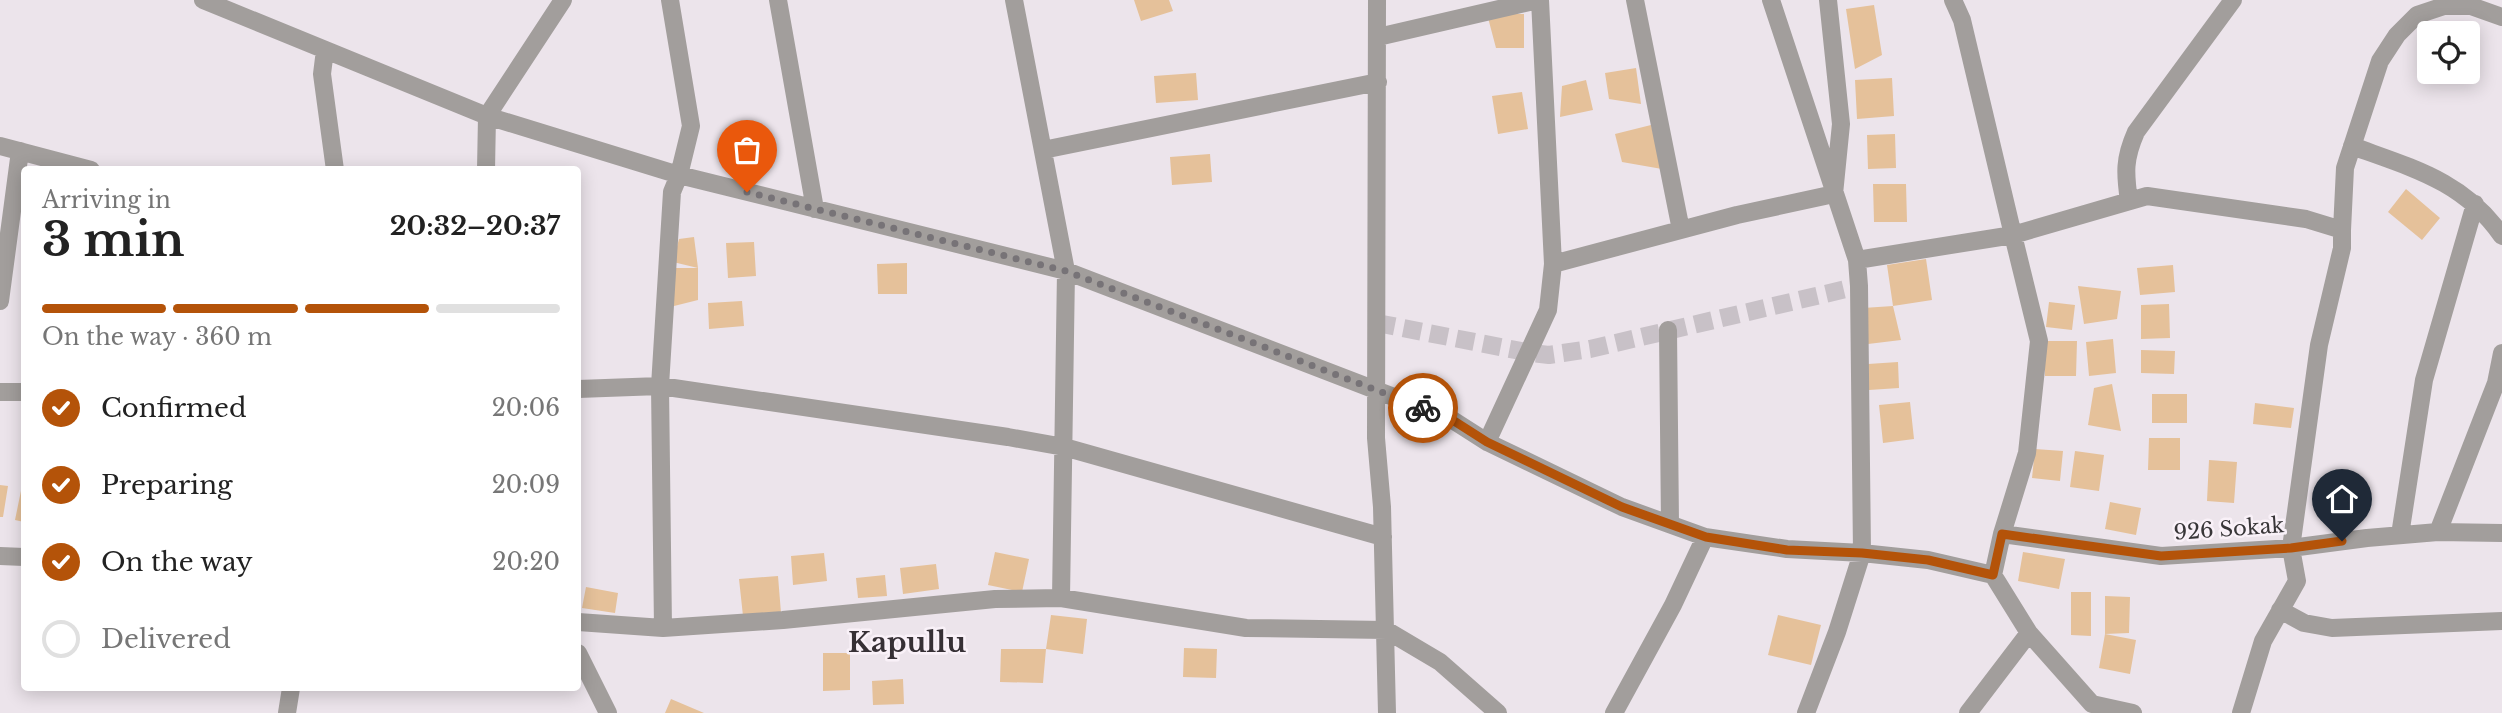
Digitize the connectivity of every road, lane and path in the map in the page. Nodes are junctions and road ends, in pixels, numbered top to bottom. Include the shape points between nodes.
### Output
1 (203, 0) edge
2 (563, 0) edge
3 (670, 0) edge
4 (778, 0) edge
5 (1014, 0) edge
6 (1377, 0) edge
7 (1539, 0) edge
8 (1636, 0) edge
9 (1772, 0) edge
10 (1828, 0) edge
11 (1953, 0) edge
12 (2233, 0) edge
13 (2441, 3) edge
14 (2502, 17) edge
15 (1378, 37) junction
16 (325, 50) junction
17 (1378, 82) junction
18 (487, 116) junction
19 (0, 146) edge
20 (2352, 146) junction
21 (1043, 150) junction
22 (20, 151) junction
23 (76, 166) edge
24 (334, 166) edge
25 (486, 166) edge
26 (679, 175) junction
27 (1834, 194) junction
28 (2129, 201) junction
29 (2475, 204) junction
30 (815, 209) junction
31 (1681, 229) junction
32 (2342, 230) junction
33 (2014, 234) junction
34 (2502, 236) edge
35 (1857, 260) junction
36 (1552, 264) junction
37 (1066, 271) junction
38 (0, 301) edge
39 (1668, 330) dead end
40 (2502, 353) edge
41 (660, 386) junction
42 (581, 388) edge
43 (1377, 390) junction
44 (0, 392) edge
45 (21, 392) edge
46 (1487, 442) junction
47 (1063, 447) junction
48 (1670, 524) junction
49 (2438, 532) junction
50 (2502, 533) edge
51 (2002, 534) junction
52 (2400, 535) junction
53 (1383, 537) junction
54 (1706, 537) junction
55 (2291, 548) junction
56 (1862, 553) junction
57 (0, 556) edge
58 (21, 557) edge
59 (1993, 575) junction
60 (1061, 598) junction
61 (2280, 610) junction
62 (2502, 621) edge
63 (581, 622) edge
64 (663, 628) junction
65 (1386, 630) junction
66 (2029, 633) junction
67 (581, 659) edge
68 (291, 691) edge
69 (287, 713) edge
70 (608, 713) edge
71 (1387, 713) edge
72 (1498, 713) edge
73 (1614, 713) edge
74 (1806, 713) edge
75 (1968, 713) edge
76 (2133, 713) edge
77 (2241, 713) edge

1 - 16 street
2 - 18 street
3 - 26 street via 691,126
4 - 30 street
5 - 21 street
6 - 15 street
7 - 15 street
7 - 36 street
8 - 31 street
9 - 27 street
10 - 27 street via 1841,124
11 - 33 street via 1962,20
12 - 28 street via 2136,132 2125,170
13 - 14 street via 2471,6
13 - 20 street via 2417,15 2380,61
15 - 17 street
16 - 18 street
16 - 24 street via 322,74
17 - 21 street
17 - 43 street
18 - 25 street
18 - 26 street
19 - 22 street
20 - 29 street via 2435,176
20 - 32 street via 2345,168
21 - 37 street
22 - 23 street
22 - 38 street
26 - 30 street
26 - 41 street via 671,192
27 - 31 street
27 - 35 street
28 - 32 street via 2147,196 2306,219
28 - 33 street
29 - 34 street
29 - 52 street via 2424,380
30 - 37 street
31 - 36 street
32 - 55 street via 2342,248 2319,345
33 - 35 street
33 - 51 street via 2039,341 2027,453
35 - 56 street
36 - 46 street via 1548,310
37 - 43 street
37 - 47 street
39 - 48 street
40 - 49 street via 2496,383
41 - 42 street
41 - 47 street
41 - 64 street
43 - 46 street via 1451,419
43 - 53 street
44 - 45 street
46 - 48 street via 1622,507
47 - 53 street
47 - 60 street
48 - 54 street
49 - 50 street, 926 Sokak
49 - 52 street, 926 Sokak
51 - 55 street, 926 Sokak via 2161,556
51 - 59 street
52 - 55 street, 926 Sokak
53 - 65 street
54 - 56 street via 1787,550
54 - 73 street
55 - 61 street via 2297,581
56 - 59 street via 1928,560
56 - 74 street
57 - 58 street
59 - 66 street
60 - 64 street via 996,598
60 - 65 street via 1246,628
61 - 62 street via 2304,623 2332,628
61 - 77 street via 2263,641
63 - 64 street
65 - 71 street
65 - 72 street via 1440,662
66 - 75 street
66 - 76 street via 2092,704
67 - 70 street
68 - 69 street

